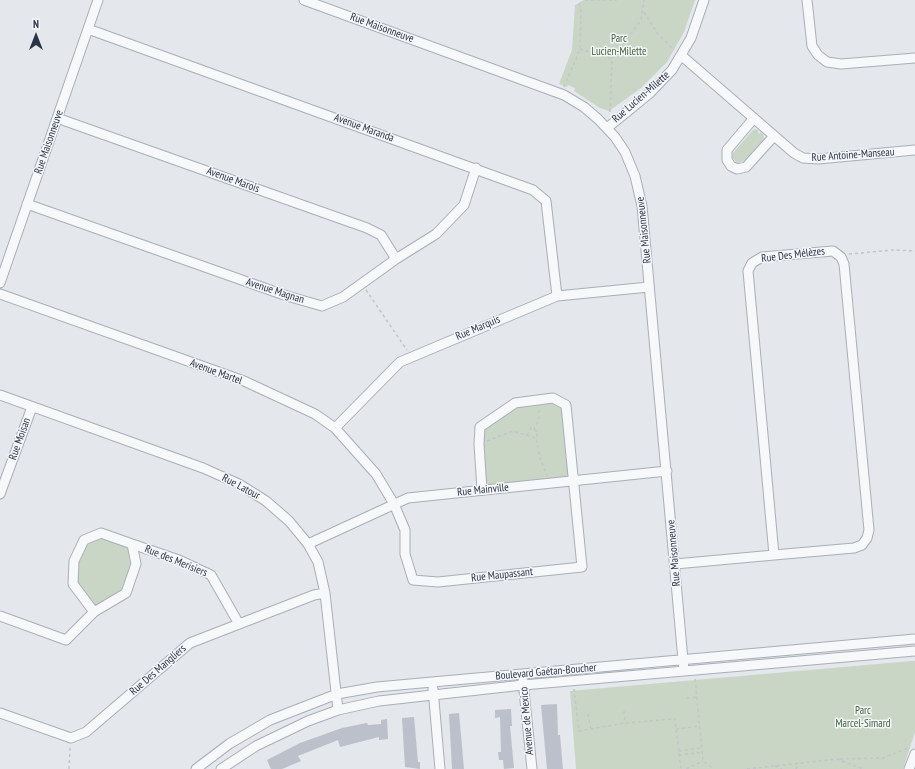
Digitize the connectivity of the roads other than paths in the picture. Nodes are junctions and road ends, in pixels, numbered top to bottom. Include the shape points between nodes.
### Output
1 (98, 0) edge
2 (304, 0) edge
3 (704, 0) edge
4 (807, 0) edge
5 (88, 29) junction
6 (678, 54) junction
7 (915, 58) edge
8 (58, 118) junction
9 (754, 118) junction
10 (607, 128) junction
11 (774, 136) junction
12 (915, 150) edge
13 (476, 168) junction
14 (27, 204) junction
15 (396, 259) junction
16 (0, 283) edge
17 (649, 287) junction
18 (0, 294) edge
19 (557, 296) junction
20 (0, 395) edge
21 (32, 407) junction
22 (335, 428) junction
23 (666, 471) junction
24 (572, 480) junction
25 (482, 490) junction
26 (0, 494) edge
27 (394, 504) junction
28 (132, 544) junction
29 (308, 544) junction
30 (774, 555) junction
31 (675, 564) junction
32 (325, 593) junction
33 (94, 612) junction
34 (0, 616) edge
35 (239, 624) junction
36 (915, 639) edge
37 (915, 651) edge
38 (684, 659) junction
39 (684, 670) junction
40 (523, 674) junction
41 (432, 682) junction
42 (523, 686) junction
43 (337, 694) junction
44 (434, 694) junction
45 (338, 710) junction
46 (0, 713) edge
47 (915, 754) edge
48 (196, 769) edge
49 (221, 769) edge
50 (440, 769) edge
51 (532, 769) edge
52 (910, 769) edge

1 - 5 street, Rue Maisonneuve
2 - 10 street, Rue Maisonneuve via 556,92 584,107
3 - 6 street, Rue Lucien-Milette via 694,30
4 - 7 street via 812,46 818,56 827,62 841,64
5 - 8 street, Rue Maisonneuve
5 - 13 street, Avenue Maranda
6 - 9 street, Rue Antoine-Manseau
6 - 10 street, Rue Lucien-Milette via 667,76
8 - 14 street, Rue Maisonneuve
8 - 15 street, Avenue Marois via 367,228 382,235
9 - 11 street, Rue Antoine-Manseau
9 - 11 street via 727,150 727,160 731,166 737,169 746,167
10 - 17 street, Rue Maisonneuve via 625,152 638,184
11 - 12 street, Rue Antoine-Manseau via 797,155 810,159
13 - 15 street, Avenue Magnan via 464,204 436,234
13 - 19 street, Avenue Maranda via 533,190 546,201
14 - 15 street, Avenue Magnan via 286,296 322,306 343,297
14 - 16 street, Rue Maisonneuve
17 - 19 street, Rue Marquis
17 - 23 street, Rue Maisonneuve
18 - 22 street, Avenue Martel via 244,382 315,414
19 - 22 street, Rue Marquis via 400,362
20 - 21 street, Rue Latour
21 - 26 street, Rue Moisan
21 - 29 street, Rue Latour via 203,468 239,484 266,501 289,521
22 - 27 street, Avenue Martel via 376,474
23 - 24 street, Rue Mainville
23 - 31 street, Rue Maisonneuve
24 - 25 street, Rue Mainville
24 - 25 street via 566,405 552,398 515,403 480,427
24 - 27 street, Rue Maupassant via 582,567 438,582 413,580 406,554 406,530
25 - 27 street, Rue Mainville via 408,498
27 - 29 street, Rue Mainville
28 - 33 street, Rue des Merisiers via 136,564 126,593
28 - 33 street, Rue des Merisiers via 101,533 84,540 74,561 73,584
28 - 35 street, Rue des Merisiers via 179,560 211,575
29 - 32 street, Rue Latour via 318,562
30 - 30 street, Rue Des Mélèzes via 857,547 864,543 868,536 844,264 840,255 833,251 762,257 752,263 748,271
30 - 31 street, Rue Des Mélèzes
31 - 38 street, Rue Maisonneuve
32 - 35 street, Rue Des Mangliers
32 - 43 street, Rue Latour
33 - 34 street, Rue des Merisiers via 66,640
35 - 46 street, Rue Des Mangliers via 190,643 86,732 71,738
36 - 38 street, Boulevard Gaétan-Boucher
37 - 39 street, Boulevard Gaétan-Boucher
38 - 39 street, Rue Maisonneuve
38 - 40 street, Boulevard Gaétan-Boucher
39 - 42 street, Boulevard Gaétan-Boucher
40 - 41 street, Boulevard Gaétan-Boucher
40 - 42 street, Avenue de Mexico
41 - 43 street, Boulevard Gaétan-Boucher
41 - 44 street
42 - 44 street, Boulevard Gaétan-Boucher
42 - 51 street, Avenue de Mexico
43 - 45 street, Rue Latour
43 - 48 street, Boulevard Gaétan-Boucher via 270,720 229,744
44 - 45 street, Boulevard Gaétan-Boucher via 379,701
44 - 50 street
45 - 49 street, Boulevard Gaétan-Boucher via 256,746
47 - 52 street

